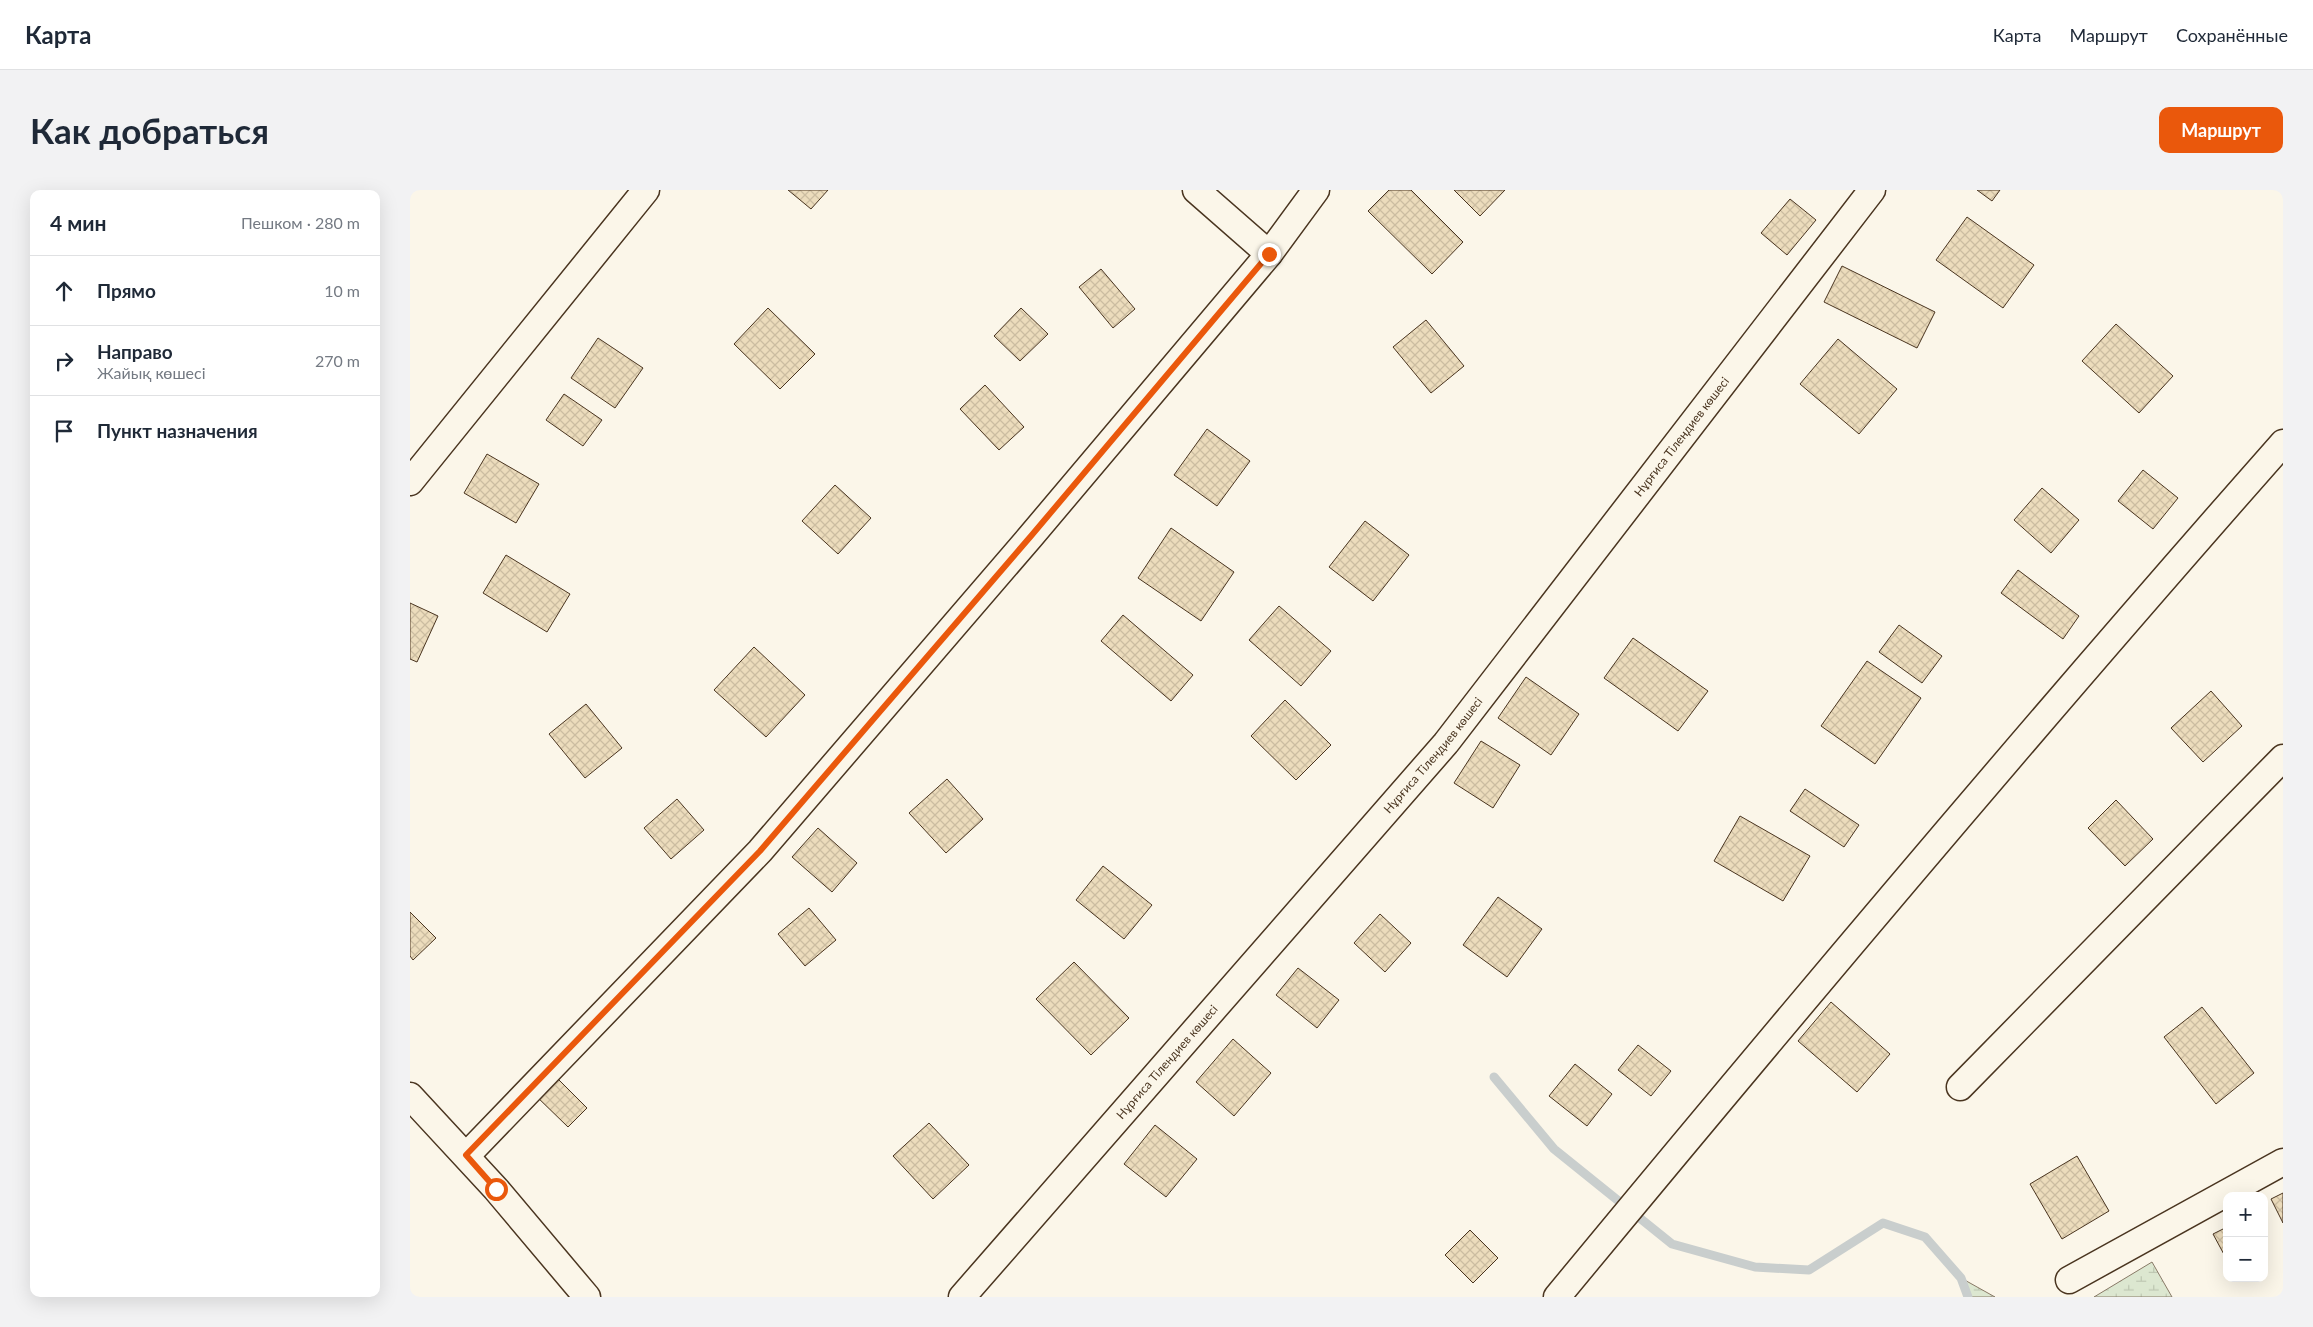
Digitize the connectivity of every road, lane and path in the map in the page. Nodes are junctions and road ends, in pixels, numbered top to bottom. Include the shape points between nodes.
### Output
1 (646, 190) edge
2 (1196, 190) edge
3 (1316, 190) edge
4 (1872, 190) edge
5 (1269, 254) junction
6 (2283, 443) edge
7 (410, 482) edge
8 (2283, 758) edge
9 (1960, 1087) dead end
10 (410, 1096) edge
11 (466, 1155) junction
12 (2283, 1162) edge
13 (2069, 1280) dead end
14 (587, 1297) edge
15 (962, 1297) edge
16 (1557, 1297) edge

1 - 7 street
2 - 5 street
3 - 5 street
4 - 15 street, Нұрғиса Тілендиев көшесі via 1446,743
5 - 11 street via 760,851
6 - 16 street via 1819,980
8 - 9 street
10 - 11 street
11 - 14 street
12 - 13 street

